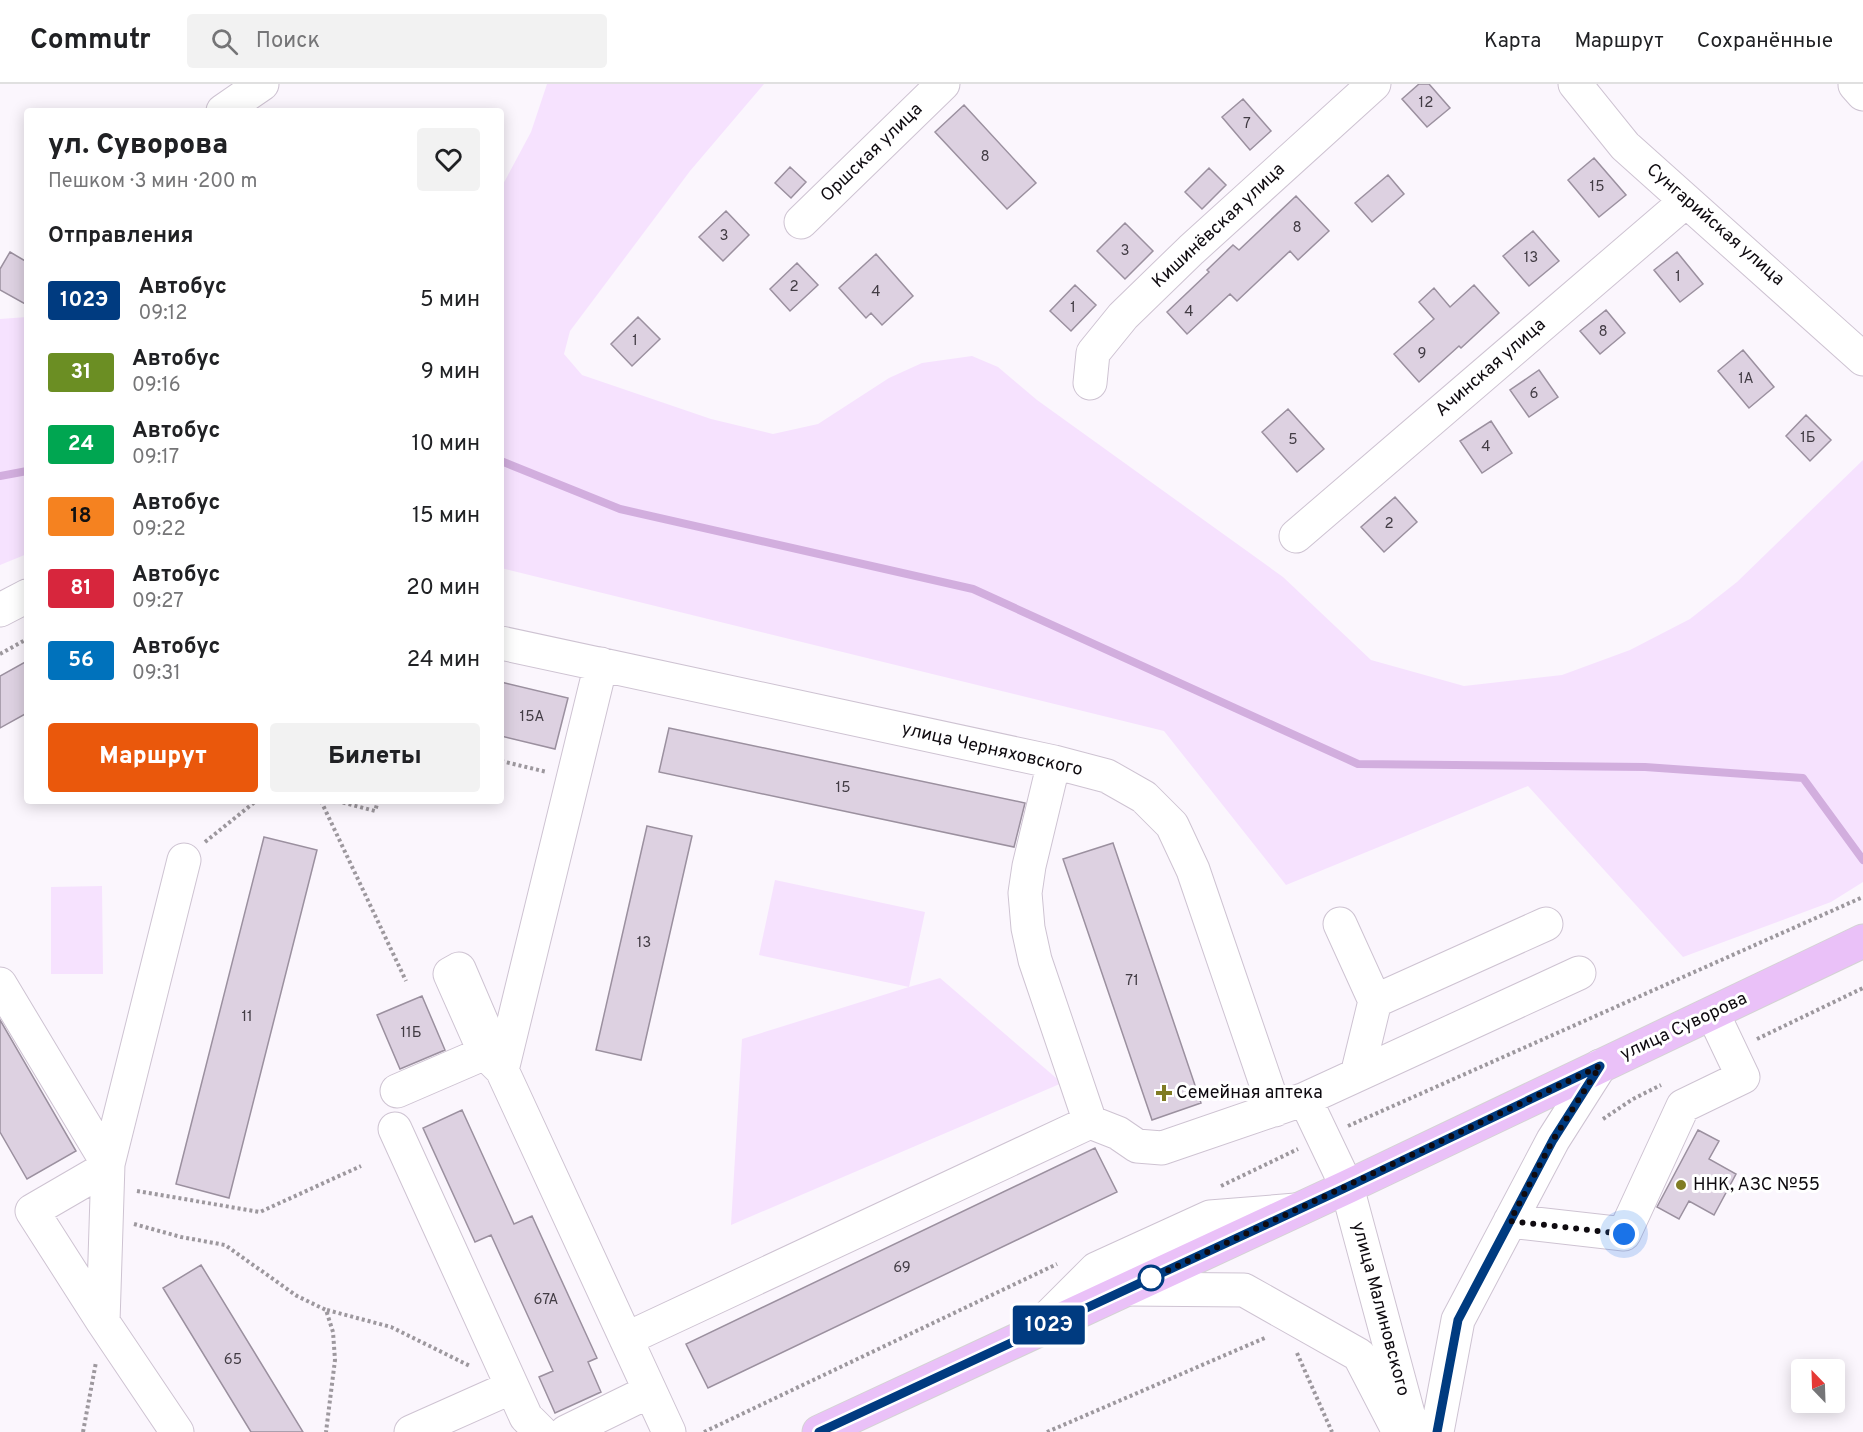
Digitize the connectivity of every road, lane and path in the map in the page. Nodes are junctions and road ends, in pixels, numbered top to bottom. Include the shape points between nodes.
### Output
1 (262, 84) edge
2 (944, 84) edge
3 (1374, 84) edge
4 (1575, 84) edge
5 (1855, 85) edge
6 (1863, 94) edge
7 (227, 108) edge
8 (1686, 201) junction
9 (801, 222) dead end
10 (1863, 358) edge
11 (1090, 383) dead end
12 (1296, 536) dead end
13 (24, 598) edge
14 (0, 610) edge
15 (24, 641) edge
16 (504, 644) edge
17 (0, 654) edge
18 (601, 664) junction
19 (504, 762) edge
20 (1054, 762) junction
21 (550, 773) dead end
22 (322, 804) edge
23 (348, 804) edge
24 (377, 804) edge
25 (184, 860) dead end
26 (1863, 897) edge
27 (1340, 924) dead end
28 (1546, 924) dead end
29 (1863, 941) edge
30 (1579, 974) dead end
31 (406, 981) dead end
32 (0, 984) edge
33 (1375, 1001) junction
34 (1713, 1014) junction
35 (493, 1062) junction
36 (1600, 1066) junction
37 (1357, 1075) junction
38 (397, 1091) dead end
39 (1305, 1099) junction
40 (1275, 1110) junction
41 (1090, 1122) junction
42 (395, 1129) dead end
43 (1323, 1137) junction
44 (361, 1166) dead end
45 (110, 1176) junction
46 (1347, 1187) junction
47 (1211, 1190) dead end
48 (1298, 1210) junction
49 (1510, 1221) junction
50 (128, 1222) dead end
51 (1060, 1262) dead end
52 (1126, 1289) junction
53 (326, 1310) junction
54 (97, 1312) junction
55 (1030, 1334) junction
56 (1275, 1334) dead end
57 (626, 1339) junction
58 (1295, 1350) dead end
59 (96, 1358) dead end
60 (512, 1387) junction
61 (650, 1391) junction
62 (824, 1431) edge
63 (83, 1432) edge
64 (177, 1432) edge
65 (326, 1432) edge
66 (411, 1432) edge
67 (541, 1432) edge
68 (566, 1432) edge
69 (669, 1432) edge
70 (704, 1432) edge
71 (1047, 1432) edge
72 (1332, 1432) edge
73 (1399, 1432) edge
74 (1413, 1432) edge
75 (1437, 1432) edge

1 - 7 street
2 - 9 street, Оршская улица
3 - 11 street, Кишинёвская улица via 1123,316 1093,353
4 - 8 street, Сунгарийская улица via 1624,146
5 - 6 street
8 - 10 street, Сунгарийская улица
8 - 12 street, Ачинская улица
13 - 14 street
15 - 17 path
16 - 18 street, улица Черняховского
18 - 20 street, улица Черняховского
18 - 35 street via 541,911
19 - 21 path
20 - 40 street, улица Черняховского via 1107,776 1143,797 1172,825 1193,870
20 - 41 street via 1029,866 1028,928 1035,960
22 - 31 path
23 - 24 path via 375,811
25 - 45 street
26 - 43 path
27 - 33 street
28 - 33 street
29 - 34 main road, улица Суворова
30 - 37 street
32 - 45 street
33 - 37 street
34 - 36 main road, улица Суворова
34 - 49 street via 1743,1077 1683,1106 1624,1234
35 - 38 street
35 - 57 street
36 - 46 main road, улица Суворова
36 - 49 street via 1553,1140
37 - 39 street
39 - 40 street
39 - 43 street, улица Малиновского
40 - 41 street via 1162,1148 1137,1146
41 - 57 street
42 - 60 street
43 - 46 street, улица Малиновского
43 - 47 path
44 - 45 path via 260,1212
45 - 54 street
45 - 54 street via 62,1194 32,1211
46 - 48 main road, улица Суворова
46 - 74 street, улица Малиновского
48 - 52 main road, улица Суворова
48 - 55 street via 1210,1216 1096,1269
49 - 75 street via 1458,1320
50 - 53 path via 225,1245 297,1296
51 - 70 path
52 - 55 main road, улица Суворова
52 - 73 street via 1244,1290 1359,1355
53 - 60 path via 391,1327
53 - 65 path via 333,1332 334,1360
54 - 64 street
55 - 62 main road, улица Суворова
56 - 71 path
57 - 61 street
58 - 72 path
59 - 63 path
60 - 66 street
60 - 67 street via 526,1417
61 - 68 street
61 - 69 street

